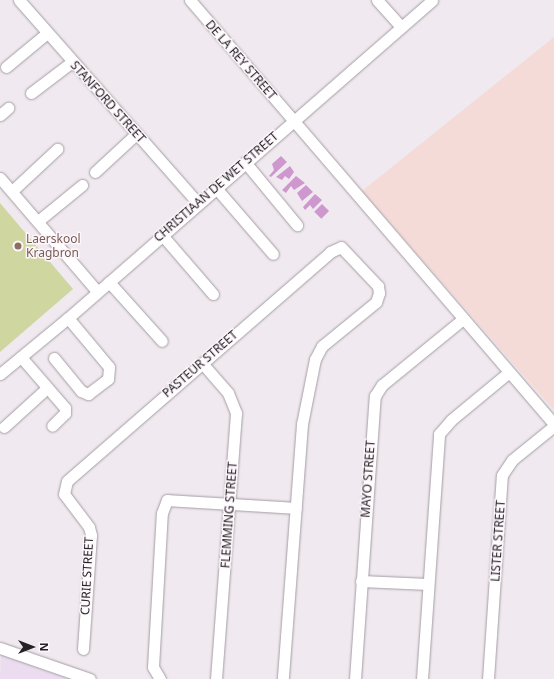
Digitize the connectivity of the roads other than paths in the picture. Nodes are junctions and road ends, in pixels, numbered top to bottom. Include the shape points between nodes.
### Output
1 (19, 0) edge
2 (190, 0) edge
3 (377, 0) edge
4 (432, 0) edge
5 (401, 26) junction
6 (47, 33) junction
7 (72, 62) junction
8 (6, 67) dead end
9 (31, 93) dead end
10 (292, 120) junction
11 (136, 134) junction
12 (57, 149) dead end
13 (245, 162) junction
14 (95, 172) dead end
15 (0, 178) edge
16 (82, 185) dead end
17 (216, 188) junction
18 (12, 191) junction
19 (198, 203) junction
20 (38, 221) junction
21 (297, 225) dead end
22 (162, 235) junction
23 (273, 254) dead end
24 (108, 282) junction
25 (97, 291) junction
26 (213, 294) dead end
27 (68, 318) junction
28 (463, 319) junction
29 (162, 341) dead end
30 (21, 357) junction
31 (54, 358) dead end
32 (202, 363) junction
33 (509, 372) junction
34 (0, 374) edge
35 (47, 388) junction
36 (554, 425) edge
37 (52, 426) dead end
38 (4, 427) dead end
39 (65, 487) joint
40 (230, 503) junction
41 (296, 508) junction
42 (361, 581) junction
43 (428, 584) junction
44 (0, 648) edge
45 (83, 649) dead end
46 (90, 679) edge
47 (160, 679) edge
48 (216, 679) edge
49 (284, 679) edge
50 (355, 679) edge
51 (422, 679) edge
52 (488, 679) edge

1 - 6 street, STANFORD STREET
2 - 10 street, DE LA REY STREET
3 - 5 street
4 - 5 street, CHRISTIAAN DE WET STREET
5 - 10 street, CHRISTIAAN DE WET STREET
6 - 7 street, STANFORD STREET
6 - 8 street
7 - 9 street
7 - 11 street, STANFORD STREET
10 - 13 street, CHRISTIAAN DE WET STREET
10 - 28 street, DE LA REY STREET
11 - 14 street
11 - 19 street, STANFORD STREET
12 - 18 street
13 - 17 street, CHRISTIAAN DE WET STREET
13 - 21 street
15 - 18 street
16 - 20 street
17 - 19 street, CHRISTIAAN DE WET STREET
17 - 23 street
18 - 20 street
19 - 22 street, CHRISTIAAN DE WET STREET
20 - 25 street
22 - 24 street, CHRISTIAAN DE WET STREET
22 - 26 street
24 - 25 street, CHRISTIAAN DE WET STREET
24 - 29 street
25 - 27 street, CHRISTIAAN DE WET STREET
27 - 30 street, CHRISTIAAN DE WET STREET
27 - 31 street via 109,367 108,379 88,394 81,391
28 - 33 street, DE LA REY STREET
28 - 42 street, MAYO STREET via 382,385 375,396
30 - 34 street, CHRISTIAAN DE WET STREET
30 - 35 street
32 - 39 street, PASTEUR STREET via 73,475
32 - 40 street, FLEMMING STREET via 228,392 236,413
32 - 41 street, PASTEUR STREET via 330,252 341,246 378,286 376,302 317,354 302,424
33 - 36 street, DE LA REY STREET
33 - 43 street via 450,420 439,434
35 - 37 street via 65,408 64,413
35 - 38 street
36 - 52 street, LISTER STREET via 512,460 502,475
39 - 45 street, CURIE STREET via 67,500 89,527 91,535
40 - 41 street
40 - 47 street via 173,499 164,505 153,667
40 - 48 street, FLEMMING STREET
41 - 49 street
42 - 43 street
42 - 50 street, MAYO STREET
43 - 51 street
44 - 46 street

